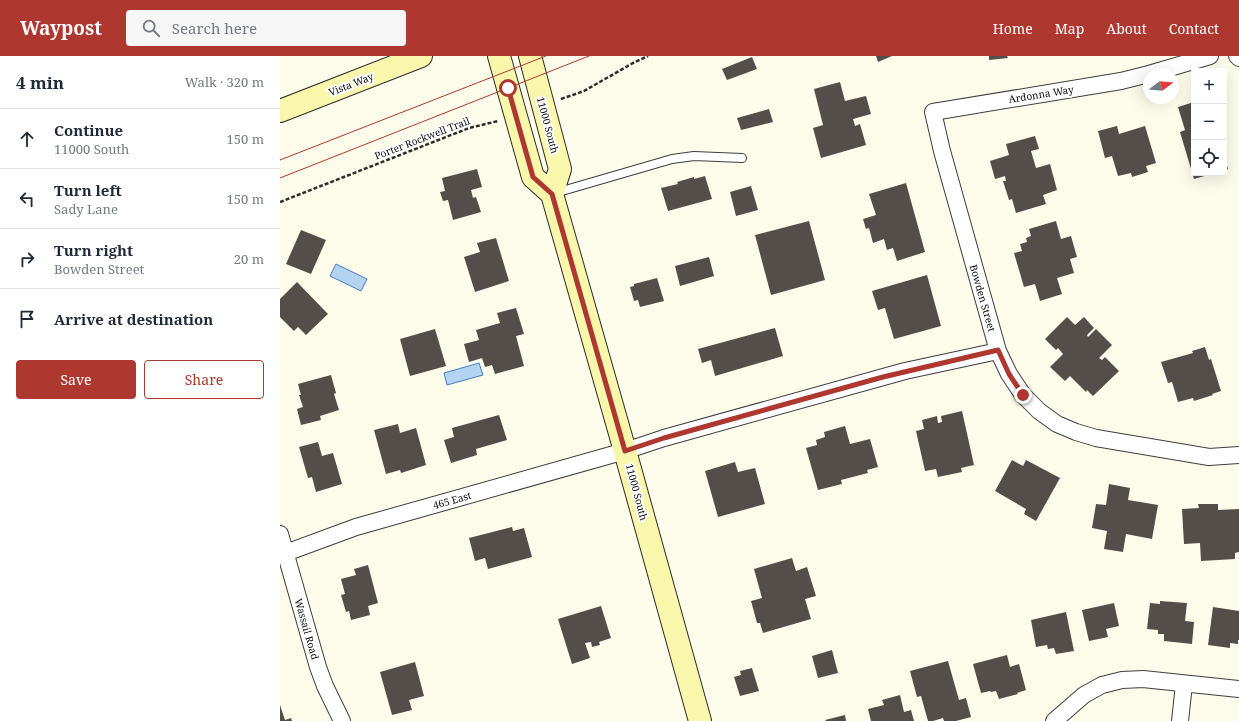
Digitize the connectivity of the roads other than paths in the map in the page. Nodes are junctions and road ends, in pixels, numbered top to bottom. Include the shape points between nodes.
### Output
1 (421, 56) edge
2 (499, 56) edge
3 (530, 56) edge
4 (1210, 56) edge
5 (1169, 68) edge
6 (1143, 76) edge
7 (280, 111) edge
8 (933, 112) joint
9 (742, 158) dead end
10 (552, 194) junction
11 (998, 350) junction
12 (625, 451) junction
13 (1239, 455) edge
14 (280, 534) edge
15 (283, 553) edge
16 (1184, 684) junction
17 (1239, 689) edge
18 (1056, 720) edge
19 (342, 721) edge
20 (700, 721) edge
21 (1180, 721) edge

1 - 7 street, Vista Way
2 - 10 street via 533,177
3 - 10 street, 11000 South via 560,170
4 - 5 street, Ardonna Way
6 - 8 street, Ardonna Way
8 - 11 street, Bowden Street
9 - 10 lane via 694,156 672,159
10 - 12 street, 11000 South
11 - 12 street, 465 East via 883,377
11 - 13 street, Bowden Street via 1009,374 1023,395 1039,412 1057,424 1096,438 1209,457
12 - 15 street, 465 East via 356,527
12 - 20 street, 11000 South
14 - 15 street, Wassail Road
15 - 19 street, Wassail Road via 325,686
16 - 17 street
16 - 18 street via 1142,679 1102,685 1084,696
16 - 21 street

